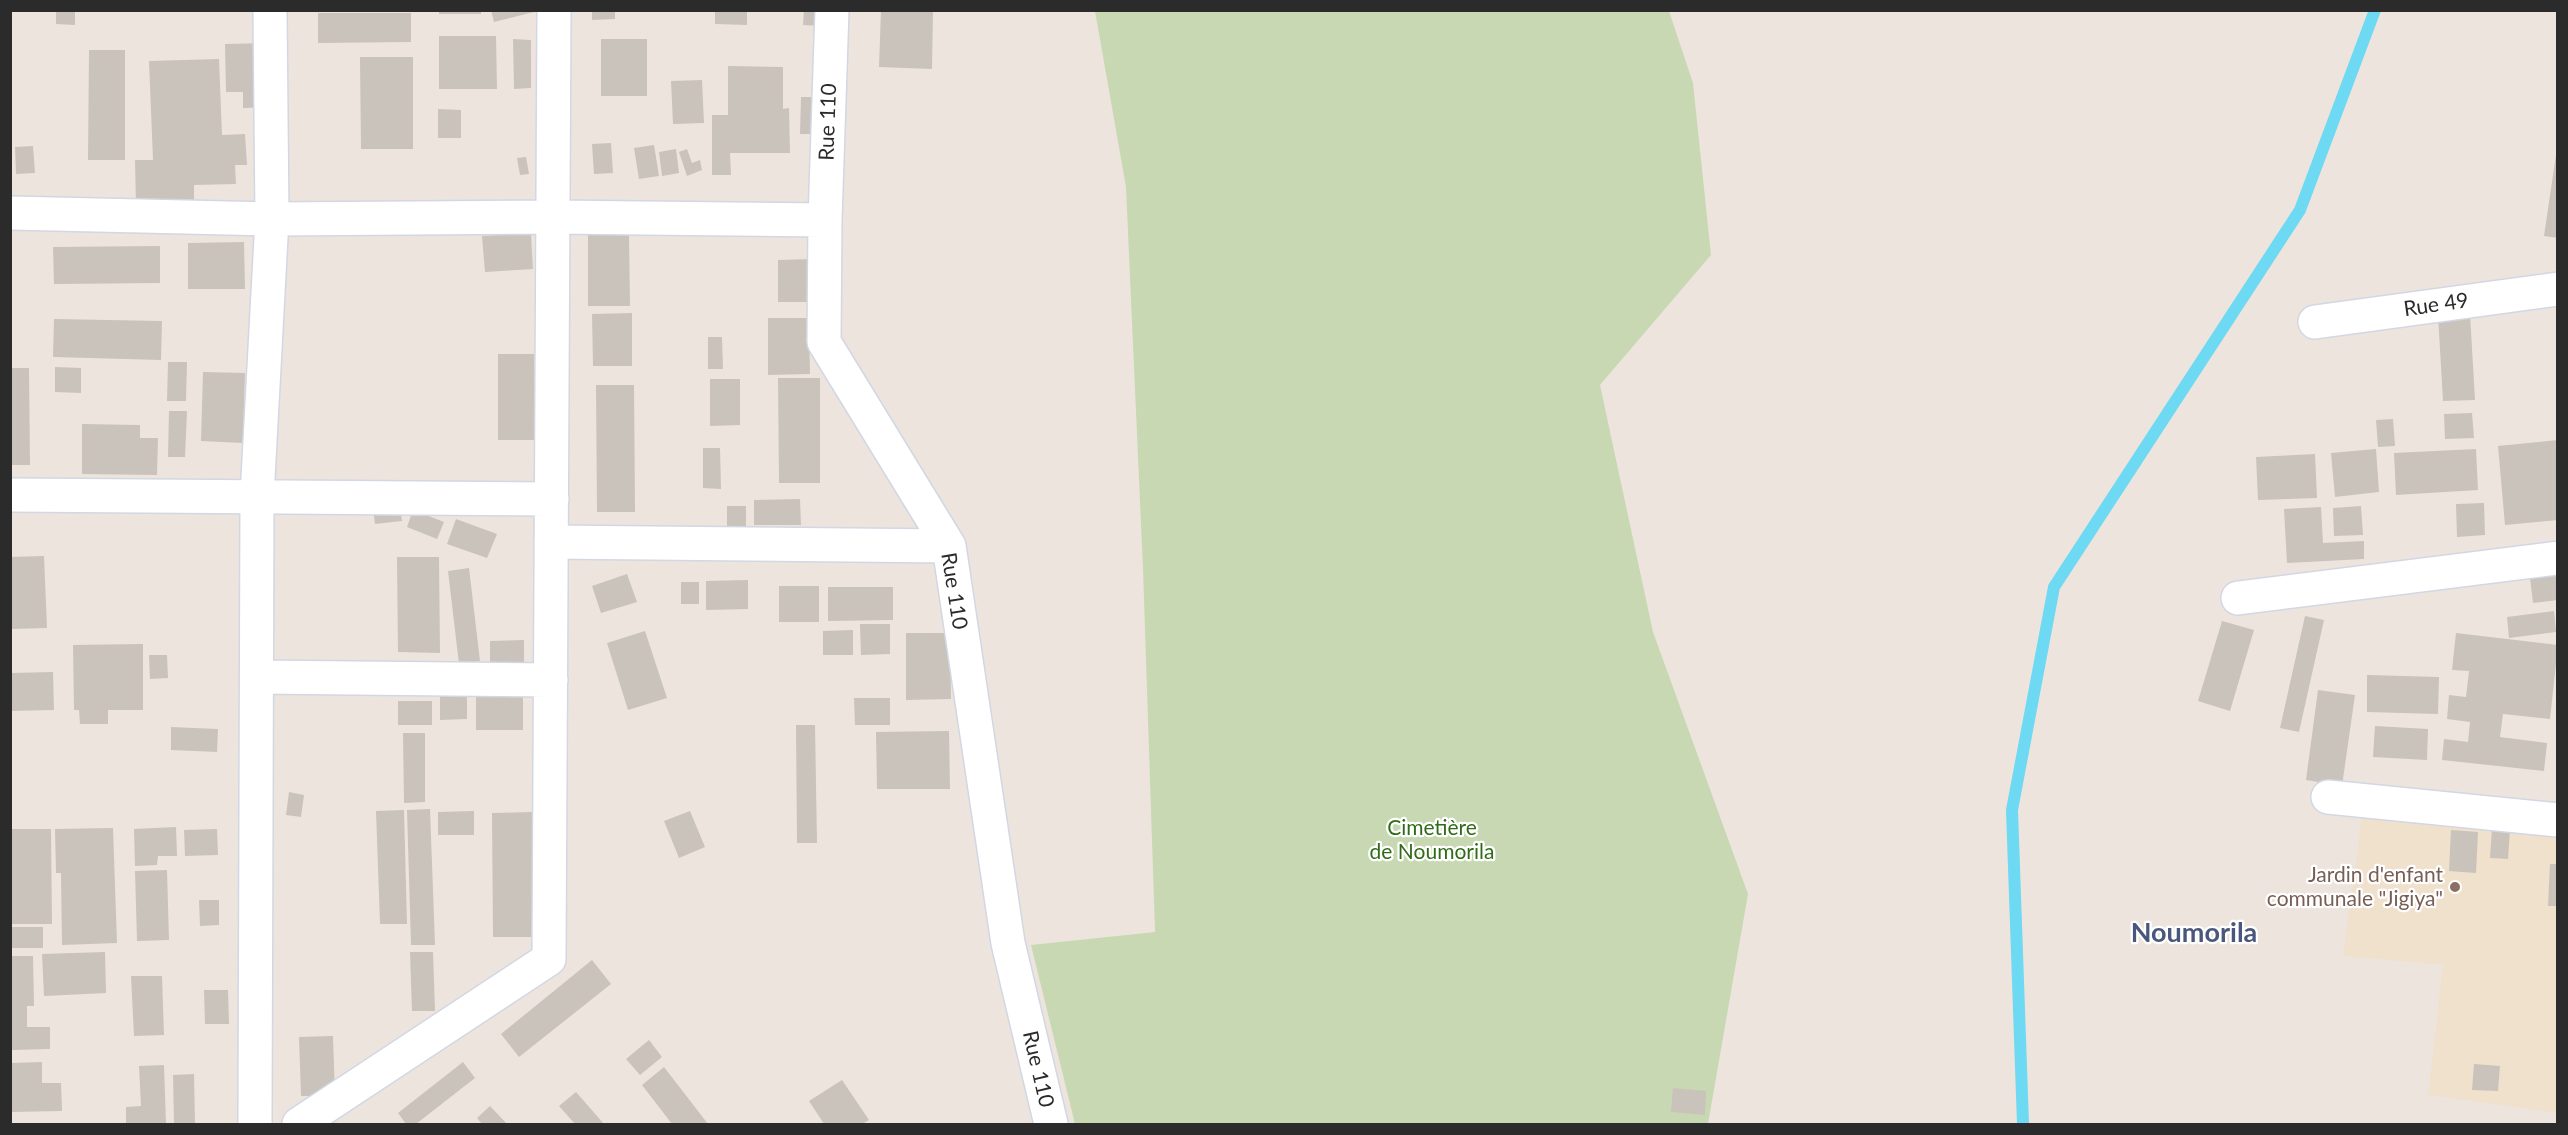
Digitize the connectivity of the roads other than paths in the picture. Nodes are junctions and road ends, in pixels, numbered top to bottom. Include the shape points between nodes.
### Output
1 (270, 10) edge
2 (554, 10) edge
3 (832, 10) edge
4 (10, 213) edge
5 (553, 217) junction
6 (272, 219) junction
7 (825, 220) junction
8 (2558, 289) edge
9 (2315, 322) dead end
10 (10, 495) edge
11 (257, 497) junction
12 (552, 499) junction
13 (551, 542) junction
14 (949, 546) junction
15 (2558, 558) edge
16 (2238, 598) dead end
17 (257, 677) junction
18 (551, 680) junction
19 (2328, 797) dead end
20 (2558, 820) edge
21 (255, 1125) edge
22 (299, 1125) edge
23 (1051, 1125) edge

1 - 6 street
2 - 5 street
3 - 7 street, Rue 110
4 - 6 street
5 - 6 street
5 - 7 street
5 - 12 street
6 - 11 street
7 - 14 street, Rue 110 via 825,342
8 - 9 street, Rue 49
10 - 11 street
11 - 12 street
11 - 17 street
12 - 13 street
13 - 14 street
13 - 18 street
14 - 23 street, Rue 110 via 1008,943
15 - 16 street
17 - 18 street
17 - 21 street
18 - 22 street via 549,959
19 - 20 street

